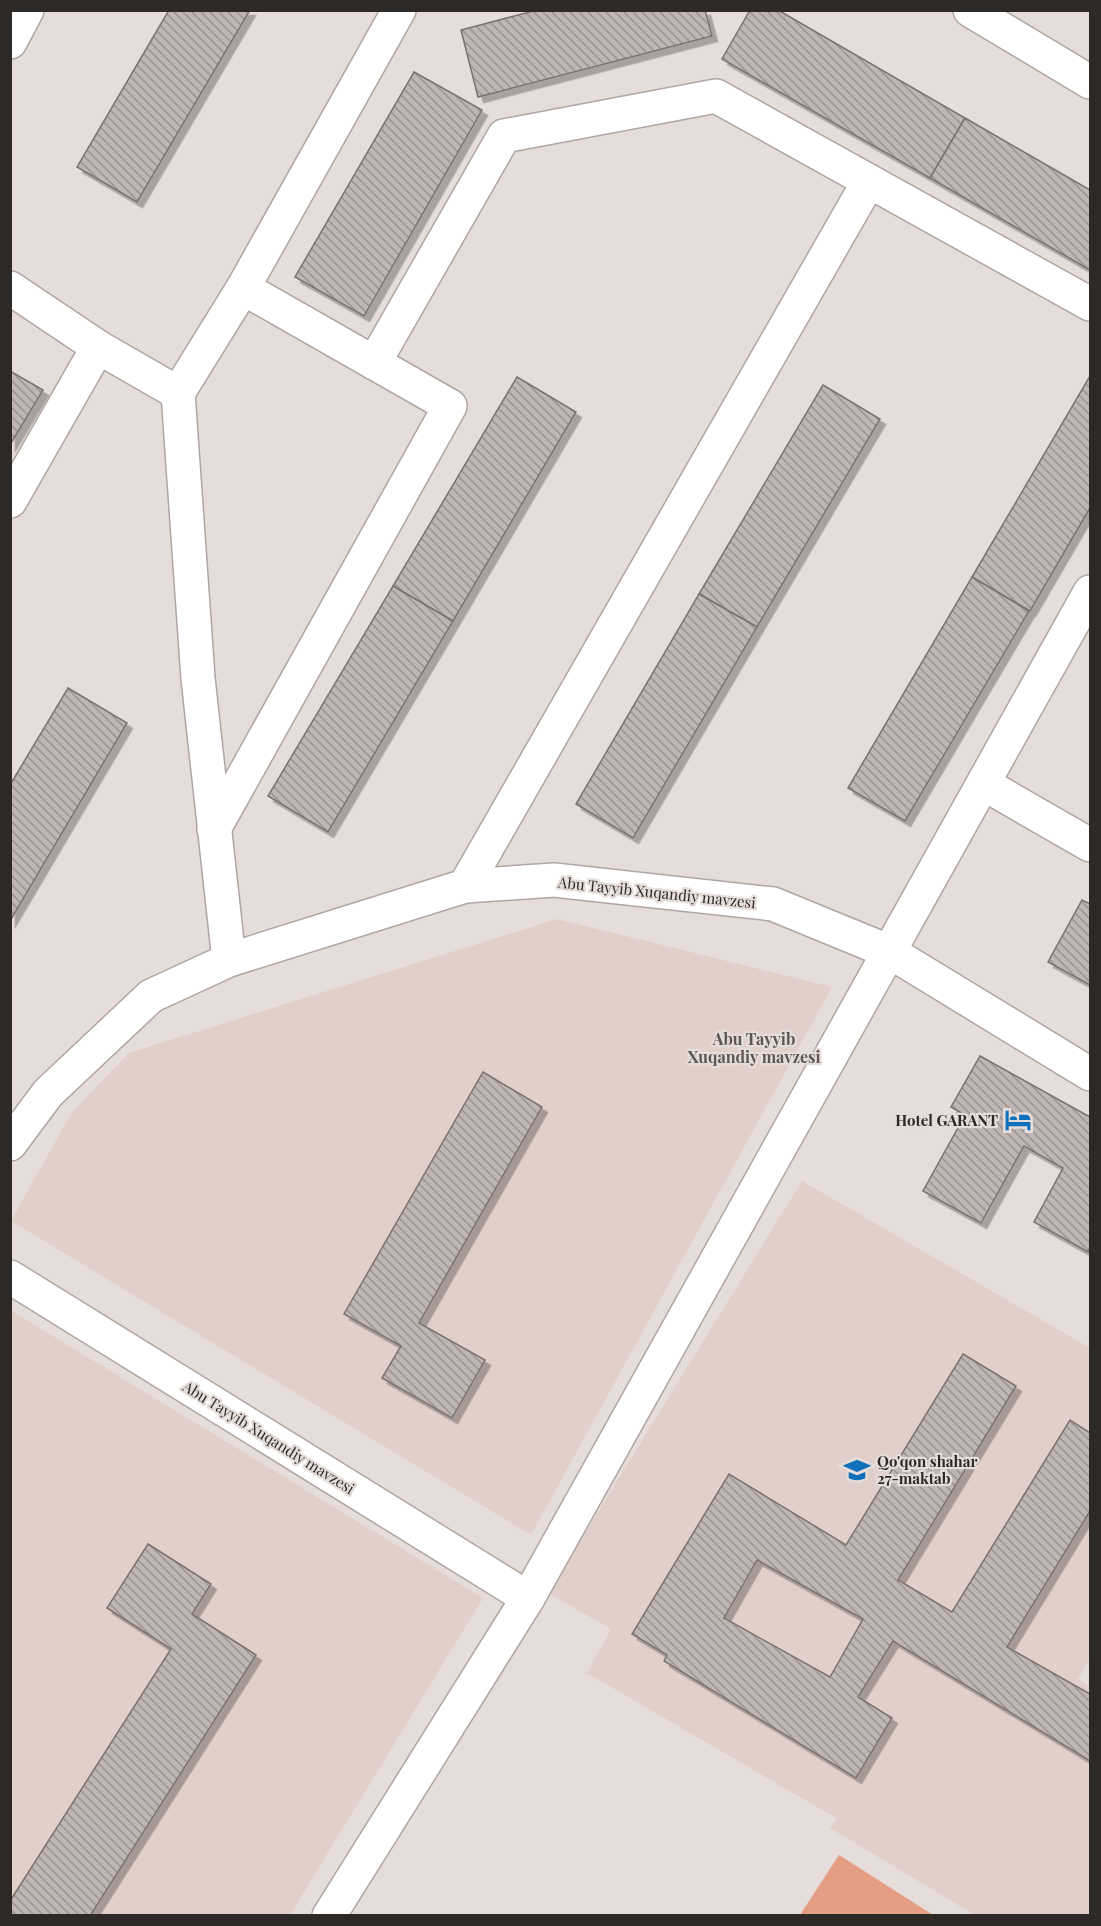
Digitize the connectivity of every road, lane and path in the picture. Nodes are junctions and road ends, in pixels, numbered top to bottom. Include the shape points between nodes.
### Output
1 (27, 10) edge
2 (399, 10) edge
3 (970, 10) edge
4 (10, 42) edge
5 (1090, 82) edge
6 (869, 181) junction
7 (10, 288) edge
8 (243, 288) junction
9 (1090, 304) edge
10 (98, 347) junction
11 (374, 363) junction
12 (178, 393) junction
13 (10, 501) edge
14 (1090, 592) edge
15 (984, 784) junction
16 (214, 829) junction
17 (1090, 845) edge
18 (465, 886) junction
19 (890, 952) junction
20 (228, 960) junction
21 (1090, 1074) edge
22 (10, 1144) edge
23 (10, 1277) edge
24 (528, 1598) junction
25 (329, 1916) edge

1 - 4 street
2 - 8 street
3 - 5 street
6 - 9 street
6 - 11 street via 716,96 504,136
6 - 18 street
7 - 10 street
8 - 11 street
8 - 12 street
10 - 12 street
10 - 13 street
11 - 16 street via 450,406
12 - 16 street via 198,678
14 - 15 street
15 - 17 street
15 - 19 street
16 - 20 street
18 - 19 street, Abu Tayyib Xuqandiy mavzesi via 554,880 773,904
18 - 20 street, Abu Tayyib Xuqandiy mavzesi
19 - 21 street, Abu Tayyib Xuqandiy mavzesi
19 - 24 street
20 - 22 street, Abu Tayyib Xuqandiy mavzesi via 151,996 48,1093
23 - 24 street, Abu Tayyib Xuqandiy mavzesi
24 - 25 street

